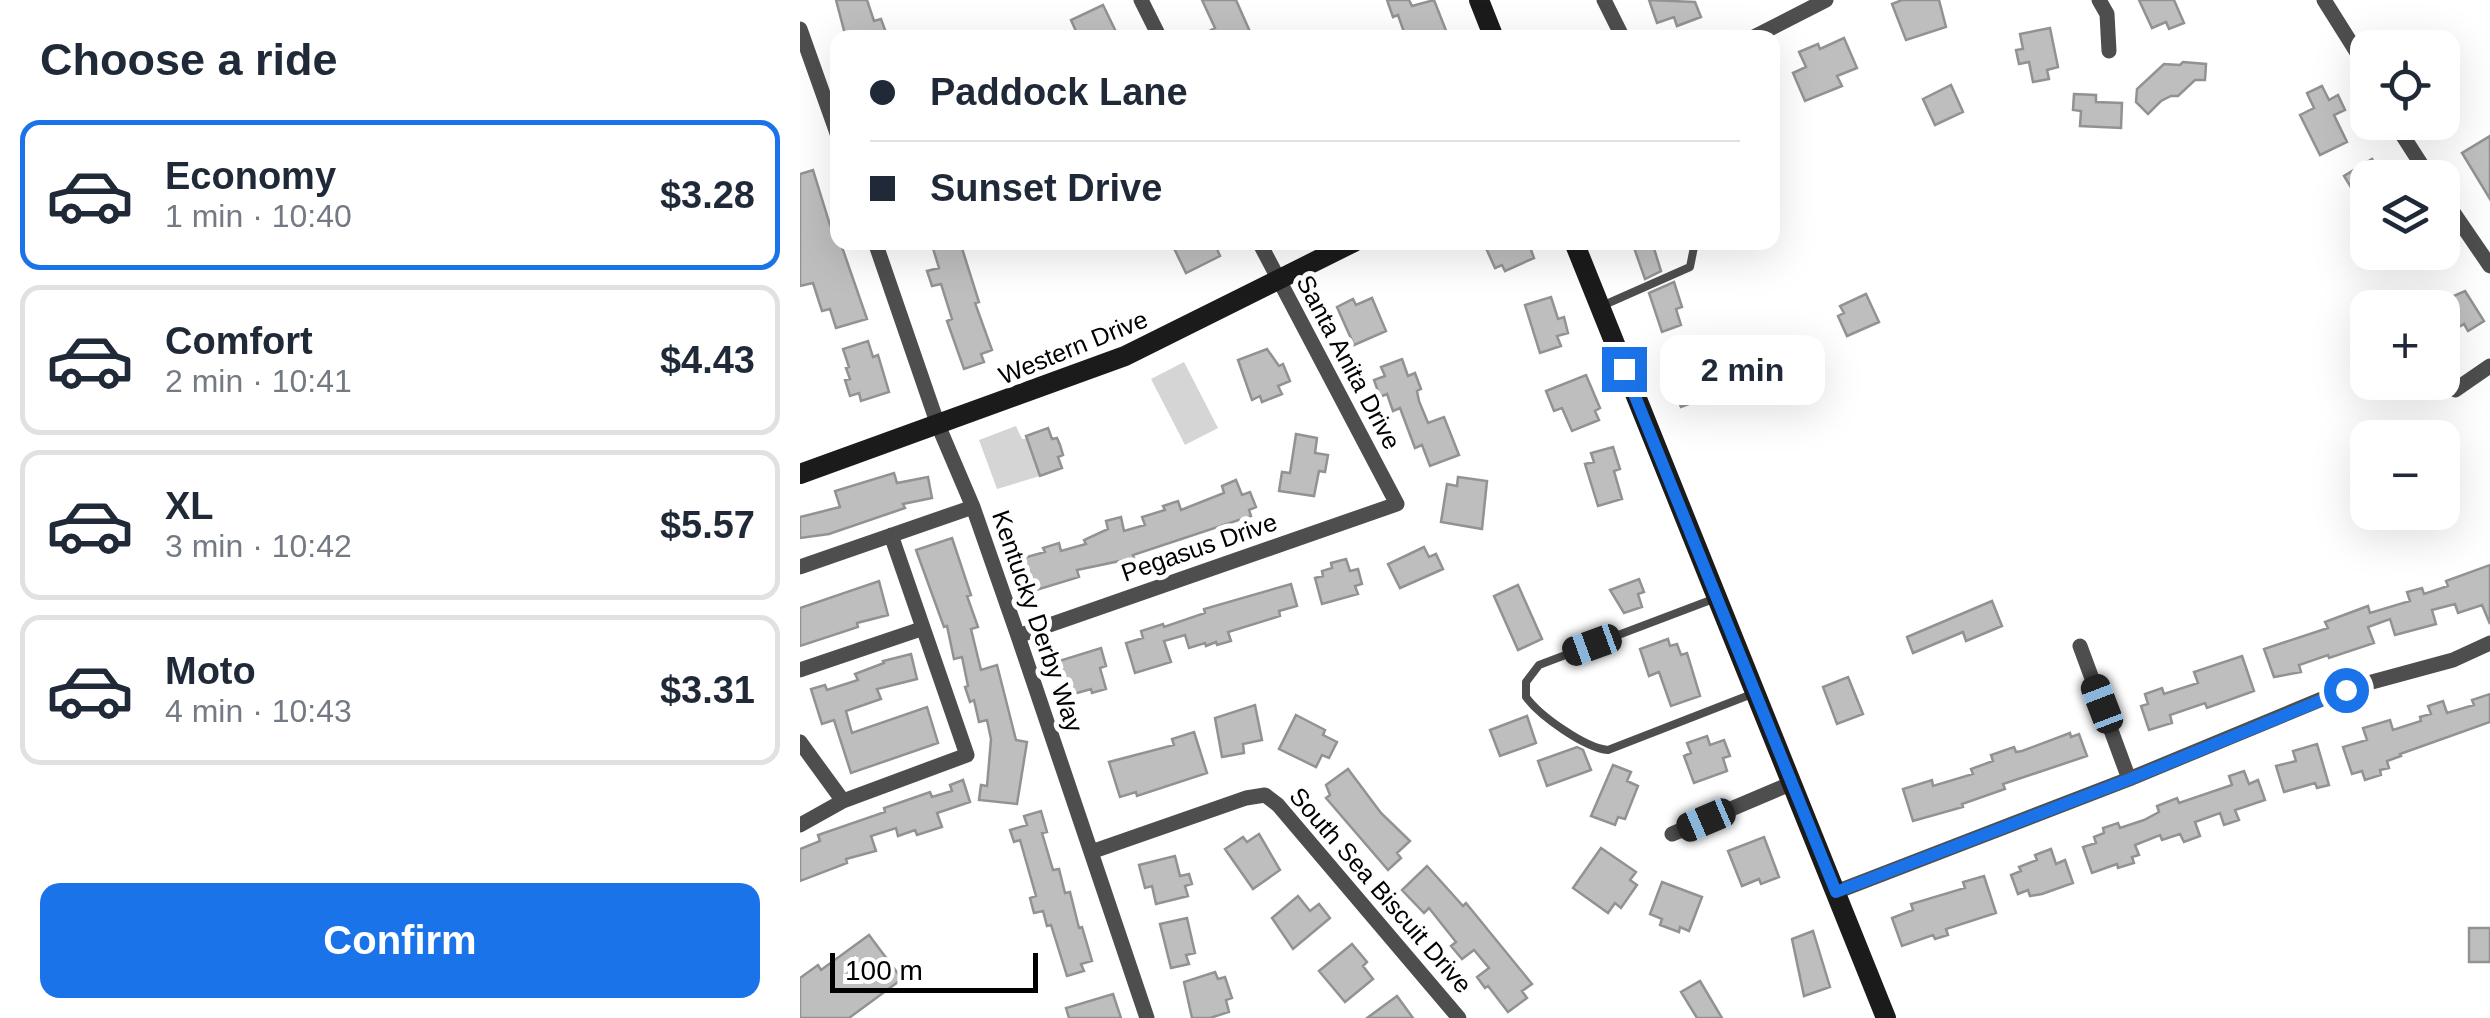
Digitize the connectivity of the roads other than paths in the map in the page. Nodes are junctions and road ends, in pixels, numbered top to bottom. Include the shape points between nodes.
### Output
1 (1141, 0) edge
2 (1479, 0) edge
3 (1604, 0) edge
4 (1826, 0) edge
5 (2099, 0) edge
6 (2324, 0) edge
7 (800, 29) edge
8 (1156, 30) edge
9 (1491, 30) edge
10 (1619, 30) edge
11 (1768, 30) edge
12 (2350, 41) edge
13 (2109, 51) dead end
14 (830, 113) edge
15 (2460, 222) edge
16 (877, 250) edge
17 (1263, 250) edge
18 (1339, 250) edge
19 (1577, 250) edge
20 (1693, 250) edge
21 (2490, 266) edge
22 (1278, 282) junction
23 (1600, 307) junction
24 (2490, 366) edge
25 (2460, 387) edge
26 (938, 425) junction
27 (800, 474) edge
28 (1397, 504) joint
29 (973, 507) junction
30 (891, 535) junction
31 (800, 568) edge
32 (1716, 598) junction
33 (921, 629) junction
34 (1018, 636) junction
35 (2490, 643) edge
36 (2080, 646) dead end
37 (800, 670) edge
38 (1754, 693) junction
39 (800, 742) edge
40 (2130, 779) junction
41 (1790, 784) junction
42 (843, 800) junction
43 (800, 825) edge
44 (1672, 834) dead end
45 (1091, 852) junction
46 (1836, 892) junction
47 (1147, 1018) edge
48 (1459, 1018) edge
49 (1886, 1018) edge

1 - 8 street
2 - 9 main road
3 - 10 street
4 - 11 street
5 - 13 street via 2107,14
6 - 12 street
7 - 14 street
15 - 21 street
16 - 26 street, Kentucky Derby Way
17 - 22 street, Santa Anita Drive
18 - 22 main road, Western Drive
19 - 23 main road
20 - 23 lane via 1690,267
22 - 26 main road, Western Drive via 1124,356
22 - 28 street, Santa Anita Drive
23 - 32 main road
24 - 25 street
26 - 27 main road, Western Drive
26 - 29 street, Kentucky Derby Way
28 - 34 street, Pegasus Drive
29 - 30 street
29 - 34 street, Kentucky Derby Way
30 - 31 street
30 - 33 street
32 - 38 main road
32 - 38 lane via 1540,665 1526,682 1526,697 1592,746 1608,750
33 - 37 street
33 - 42 street via 967,755
34 - 45 street, Kentucky Derby Way
35 - 40 street via 2346,690
36 - 40 street
38 - 41 main road
39 - 42 street
40 - 46 street
41 - 44 street
41 - 46 main road
42 - 43 street
45 - 47 street, Kentucky Derby Way
45 - 48 street, South Sea Biscuit Drive via 1264,794
46 - 49 main road

